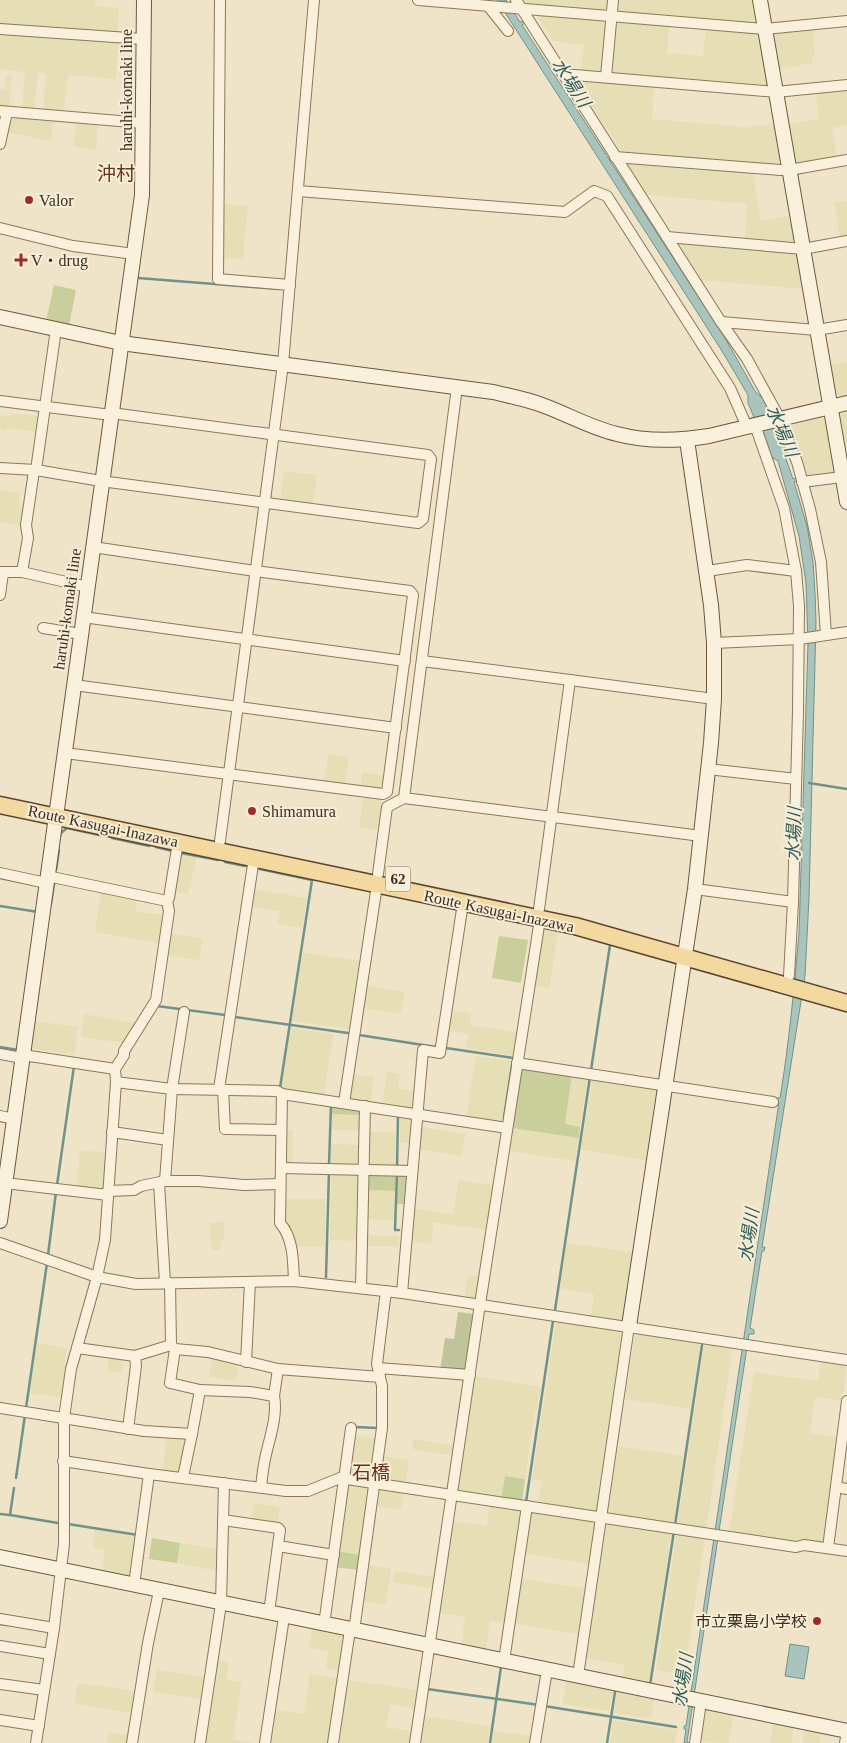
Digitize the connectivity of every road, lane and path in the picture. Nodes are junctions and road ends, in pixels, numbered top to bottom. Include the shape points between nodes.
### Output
1 (144, 0) edge
2 (220, 0) edge
3 (314, 0) edge
4 (418, 0) edge
5 (613, 0) edge
6 (760, 0) edge
7 (489, 6) junction
8 (518, 6) edge
9 (611, 17) junction
10 (847, 21) edge
11 (0, 29) edge
12 (765, 29) junction
13 (508, 31) dead end
14 (144, 39) junction
15 (563, 74) junction
16 (606, 77) junction
17 (847, 85) edge
18 (776, 92) junction
19 (3, 111) edge
20 (143, 122) junction
21 (0, 144) edge
22 (615, 157) junction
23 (847, 160) edge
24 (789, 170) junction
25 (298, 191) junction
26 (0, 228) edge
27 (667, 237) junction
28 (847, 241) edge
29 (803, 248) junction
30 (134, 254) junction
31 (290, 285) junction
32 (0, 317) edge
33 (722, 322) junction
34 (847, 325) edge
35 (56, 329) junction
36 (816, 330) junction
37 (121, 343) junction
38 (283, 364) junction
39 (457, 387) junction
40 (0, 401) edge
41 (847, 403) edge
42 (45, 406) junction
43 (830, 407) junction
44 (111, 414) junction
45 (780, 419) junction
46 (751, 426) junction
47 (274, 434) junction
48 (687, 440) junction
49 (0, 468) edge
50 (35, 471) junction
51 (844, 478) edge
52 (101, 482) junction
53 (802, 482) junction
54 (847, 502) edge
55 (264, 503) junction
56 (93, 547) junction
57 (255, 571) junction
58 (707, 571) junction
59 (796, 571) junction
60 (2, 572) edge
61 (22, 572) junction
62 (88, 587) junction
63 (0, 595) edge
64 (83, 617) junction
65 (43, 628) dead end
66 (847, 632) edge
67 (81, 634) junction
68 (823, 636) junction
69 (246, 639) junction
70 (802, 639) junction
71 (714, 643) junction
72 (405, 660) junction
73 (422, 661) junction
74 (570, 680) junction
75 (74, 686) junction
76 (714, 699) junction
77 (238, 707) junction
78 (396, 728) junction
79 (65, 753) junction
80 (708, 769) junction
81 (228, 774) junction
82 (796, 779) junction
83 (0, 794) edge
84 (404, 798) junction
85 (0, 804) edge
86 (56, 811) junction
87 (552, 817) junction
88 (701, 836) junction
89 (220, 840) junction
90 (178, 842) junction
91 (254, 858) junction
92 (0, 874) edge
93 (47, 879) junction
94 (378, 880) junction
95 (695, 889) junction
96 (167, 901) junction
97 (793, 902) junction
98 (463, 903) junction
99 (539, 914) junction
100 (686, 952) junction
101 (790, 980) junction
102 (809, 987) junction
103 (847, 993) edge
104 (847, 1003) edge
105 (184, 1012) dead end
106 (0, 1054) edge
107 (23, 1056) junction
108 (517, 1063) junction
109 (115, 1069) junction
110 (116, 1082) junction
111 (666, 1086) junction
112 (172, 1089) junction
113 (221, 1089) junction
114 (282, 1094) junction
115 (773, 1102) dead end
116 (344, 1103) junction
117 (365, 1106) junction
118 (417, 1114) junction
119 (7, 1117) edge
120 (507, 1128) junction
121 (281, 1130) junction
122 (112, 1132) junction
123 (168, 1140) junction
124 (280, 1168) junction
125 (363, 1169) junction
126 (412, 1170) junction
127 (4, 1181) edge
128 (162, 1182) junction
129 (280, 1184) junction
130 (108, 1193) junction
131 (0, 1221) edge
132 (0, 1243) edge
133 (97, 1277) junction
134 (250, 1282) junction
135 (294, 1282) junction
136 (167, 1283) junction
137 (361, 1288) junction
138 (386, 1291) junction
139 (402, 1292) junction
140 (480, 1304) junction
141 (629, 1326) junction
142 (173, 1347) junction
143 (77, 1348) junction
144 (135, 1356) junction
145 (847, 1360) edge
146 (246, 1362) junction
147 (278, 1369) junction
148 (379, 1373) junction
149 (470, 1375) junction
150 (200, 1390) junction
151 (274, 1396) junction
152 (847, 1400) edge
153 (0, 1408) edge
154 (64, 1418) junction
155 (846, 1425) edge
156 (351, 1428) dead end
157 (128, 1429) junction
158 (192, 1434) junction
159 (63, 1461) junction
160 (149, 1474) junction
161 (183, 1477) junction
162 (344, 1479) junction
163 (224, 1482) junction
164 (375, 1483) junction
165 (261, 1487) junction
166 (842, 1488) edge
167 (452, 1495) junction
168 (528, 1506) junction
169 (602, 1517) junction
170 (223, 1520) junction
171 (278, 1546) junction
172 (828, 1548) junction
173 (847, 1551) edge
174 (334, 1555) junction
175 (0, 1557) edge
176 (61, 1570) junction
177 (134, 1585) junction
178 (159, 1591) junction
179 (221, 1604) junction
180 (269, 1613) junction
181 (284, 1616) junction
182 (0, 1619) edge
183 (324, 1624) junction
184 (54, 1628) junction
185 (352, 1630) junction
186 (0, 1646) edge
187 (430, 1646) junction
188 (50, 1654) junction
189 (504, 1661) junction
190 (547, 1670) junction
191 (578, 1676) junction
192 (0, 1684) edge
193 (44, 1690) junction
194 (695, 1701) junction
195 (0, 1720) edge
196 (39, 1726) junction
197 (847, 1731) edge
198 (36, 1743) edge
199 (132, 1743) edge
200 (200, 1743) edge
201 (265, 1743) edge
202 (333, 1743) edge
203 (415, 1743) edge
204 (535, 1743) edge
205 (695, 1743) edge
206 (845, 1743) edge

1 - 14 street, haruhi-komaki line
2 - 31 street via 218,280
3 - 25 street
4 - 7 street
5 - 9 street
6 - 12 street
7 - 8 street
7 - 13 street
8 - 9 street
8 - 15 street
9 - 12 street
9 - 16 street
10 - 12 street
11 - 14 street
12 - 18 street
14 - 20 street, haruhi-komaki line
15 - 16 street
15 - 22 street
16 - 18 street
17 - 18 street
18 - 24 street
19 - 20 street
19 - 21 street
20 - 30 street, haruhi-komaki line via 142,195
22 - 24 street
22 - 27 street
23 - 24 street
24 - 29 street
25 - 31 street
25 - 46 street via 565,212 594,191 607,196
26 - 30 street via 73,246
27 - 29 street
27 - 33 street
28 - 29 street
29 - 36 street
30 - 37 street, haruhi-komaki line
31 - 38 street
32 - 35 street
33 - 36 street
33 - 45 street
34 - 36 street
35 - 37 street
35 - 42 street
36 - 43 street
37 - 38 street
37 - 44 street, haruhi-komaki line
38 - 39 street
38 - 47 street
39 - 48 street via 522,398 619,435
39 - 73 street
40 - 42 street
41 - 43 street
42 - 44 street
42 - 50 street
43 - 45 street
43 - 51 street
44 - 47 street
44 - 52 street, haruhi-komaki line
45 - 46 street
45 - 53 street
46 - 48 street
46 - 59 street via 784,508
47 - 55 street
47 - 55 street via 428,455 431,459 423,519 418,523
48 - 58 street
49 - 50 street
50 - 52 street
50 - 61 street
51 - 53 street
51 - 54 street
52 - 55 street
52 - 56 street, haruhi-komaki line
53 - 68 street via 821,562
55 - 57 street
56 - 57 street
56 - 62 street, haruhi-komaki line
57 - 69 street
57 - 72 street via 410,591 413,594
58 - 59 street via 747,566
58 - 71 street
59 - 70 street
60 - 61 street
60 - 63 street
61 - 62 street
62 - 64 street, haruhi-komaki line
64 - 67 street, haruhi-komaki line
64 - 69 street
65 - 67 street
66 - 68 street
67 - 75 street, haruhi-komaki line
68 - 70 street
69 - 72 street
69 - 77 street
70 - 71 street
70 - 82 street
71 - 76 street
72 - 78 street
73 - 74 street
73 - 84 street
74 - 76 street
74 - 87 street
75 - 77 street
75 - 79 street, haruhi-komaki line
76 - 80 street
77 - 78 street
77 - 81 street
78 - 81 street via 387,792 383,794
79 - 81 street
79 - 86 street, haruhi-komaki line
80 - 82 street
80 - 88 street
81 - 89 street
82 - 97 street
83 - 86 main road, Route Kasugai-Inazawa / 62
84 - 87 street
84 - 94 street via 387,807
85 - 86 main road, Route Kasugai-Inazawa / 62
86 - 89 main road, Route Kasugai-Inazawa / 62
86 - 90 main road, Route Kasugai-Inazawa / 62
86 - 93 street, haruhi-komaki line
87 - 88 street
87 - 99 street
88 - 95 street
89 - 94 main road, Route Kasugai-Inazawa / 62
90 - 91 main road, Route Kasugai-Inazawa / 62
90 - 96 street
91 - 94 main road, Route Kasugai-Inazawa / 62
91 - 113 street
92 - 93 street
93 - 96 street
93 - 107 street, haruhi-komaki line
94 - 98 main road, Route Kasugai-Inazawa / 62
94 - 99 main road, Route Kasugai-Inazawa / 62
94 - 116 street
95 - 97 street
95 - 100 street
96 - 109 street via 169,911 156,1000
97 - 101 street
98 - 99 main road, Route Kasugai-Inazawa / 62
98 - 118 street via 440,1053 422,1050
99 - 100 main road, Route Kasugai-Inazawa / 62 via 612,936
99 - 108 street
100 - 101 main road, Route Kasugai-Inazawa / 62
100 - 111 street
101 - 102 main road, Route Kasugai-Inazawa / 62
102 - 103 main road, Route Kasugai-Inazawa / 62
102 - 104 main road, Route Kasugai-Inazawa / 62
105 - 112 street
106 - 107 street
107 - 109 street
107 - 119 street, haruhi-komaki line
108 - 111 street
108 - 120 street
109 - 110 street
110 - 112 street
110 - 122 street
111 - 115 street
111 - 141 street
112 - 113 street
112 - 123 street
113 - 114 street via 277,1091
113 - 121 street via 225,1129
114 - 116 street
114 - 121 street
116 - 117 street
117 - 118 street
117 - 125 street
118 - 120 street
118 - 126 street
119 - 127 street, haruhi-komaki line
120 - 140 street
121 - 124 street
122 - 123 street
122 - 130 street
123 - 128 street
124 - 125 street
124 - 129 street
125 - 126 street
125 - 137 street
126 - 139 street
127 - 130 street
127 - 131 street, haruhi-komaki line
128 - 129 street
128 - 130 street
128 - 136 street
129 - 135 street via 280,1224 293,1254
130 - 133 street via 105,1240
132 - 133 street
133 - 136 street via 136,1284
133 - 143 street
134 - 135 street
134 - 136 street
134 - 146 street
135 - 137 street
136 - 142 street
137 - 138 street
138 - 139 street
138 - 148 street
139 - 140 street
140 - 141 street
140 - 149 street
141 - 145 street
141 - 169 street
142 - 144 street
142 - 146 street
142 - 150 street via 170,1383
143 - 144 street
143 - 154 street
144 - 157 street
146 - 147 street
147 - 148 street
147 - 151 street
148 - 149 street
148 - 164 street via 382,1428
149 - 167 street
150 - 151 street
150 - 158 street
151 - 165 street via 270,1443
152 - 155 street
153 - 154 street
154 - 157 street
154 - 159 street
155 - 166 street
156 - 162 street
157 - 158 street
158 - 161 street
159 - 160 street
159 - 176 street via 64,1544
160 - 161 street
160 - 177 street
161 - 163 street
162 - 164 street
162 - 165 street via 308,1491
162 - 174 street
163 - 165 street
163 - 170 street
164 - 167 street
164 - 185 street
166 - 172 street
167 - 168 street
167 - 187 street
168 - 169 street
168 - 189 street
169 - 172 street via 796,1547
169 - 191 street
170 - 171 street via 278,1528
170 - 179 street
171 - 174 street
171 - 180 street
172 - 173 street
174 - 183 street
175 - 176 street
176 - 177 street
176 - 184 street
177 - 178 street
178 - 179 street
178 - 199 street
179 - 180 street
179 - 200 street
180 - 181 street
181 - 183 street
181 - 201 street
182 - 184 street
183 - 185 street
184 - 188 street
185 - 187 street
185 - 202 street
186 - 188 street
187 - 189 street
187 - 203 street
188 - 193 street
189 - 190 street
190 - 191 street
190 - 204 street
191 - 194 street
192 - 193 street
193 - 196 street
194 - 197 street
194 - 205 street
195 - 196 street
196 - 198 street
197 - 206 street

